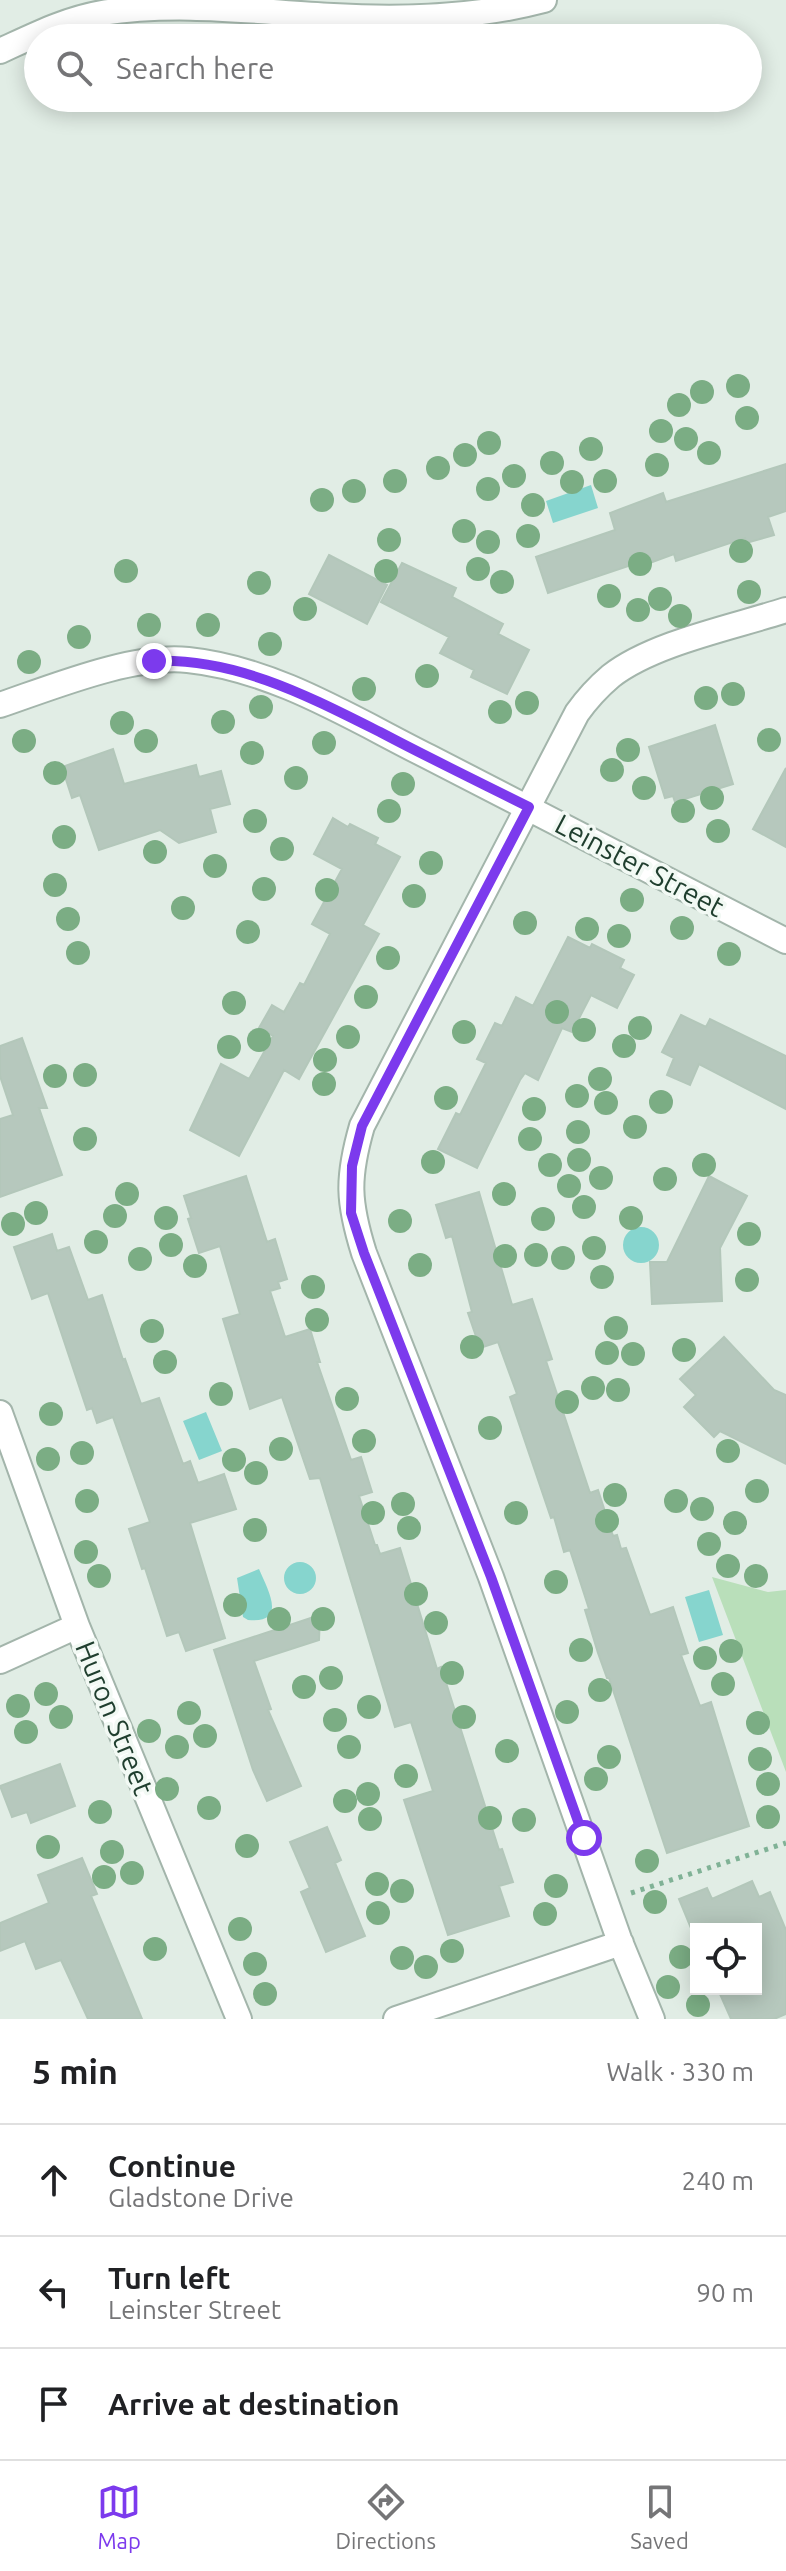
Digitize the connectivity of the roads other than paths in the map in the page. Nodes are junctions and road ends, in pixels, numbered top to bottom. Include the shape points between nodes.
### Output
1 (544, 0) edge
2 (61, 24) edge
3 (24, 40) edge
4 (0, 51) edge
5 (786, 610) edge
6 (0, 705) edge
7 (529, 807) junction
8 (786, 941) edge
9 (0, 1413) edge
10 (77, 1626) junction
11 (0, 1661) edge
12 (621, 1943) junction
13 (239, 2019) edge
14 (396, 2019) edge
15 (652, 2019) edge

1 - 2 street via 468,15 134,9
3 - 4 street
5 - 7 street via 667,647 613,674 577,713
6 - 7 street, Leinster Street via 154,661 217,665 314,699
7 - 8 street, Leinster Street
7 - 12 street via 362,1126 352,1166 351,1213 491,1577
9 - 10 street, Huron Street
10 - 11 street
10 - 13 street, Huron Street
12 - 14 street
12 - 15 street

